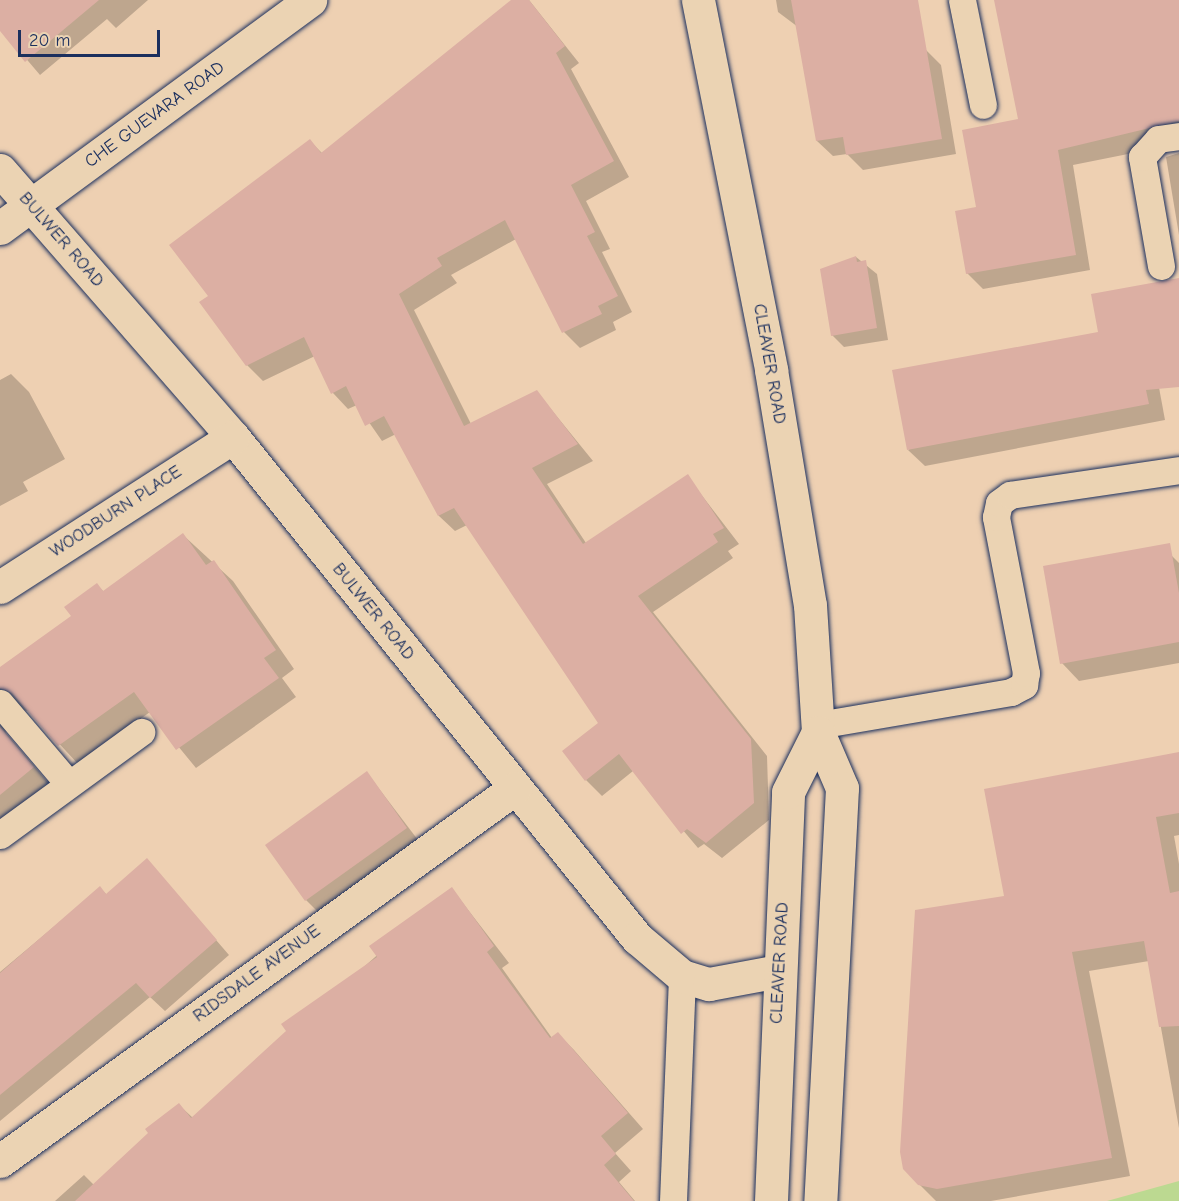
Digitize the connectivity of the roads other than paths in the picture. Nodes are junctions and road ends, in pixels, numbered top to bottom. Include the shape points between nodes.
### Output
1 (310, 0) edge
2 (698, 0) edge
3 (962, 0) edge
4 (983, 105) dead end
5 (1179, 136) edge
6 (0, 170) edge
7 (31, 206) junction
8 (0, 228) edge
9 (1161, 266) dead end
10 (233, 437) junction
11 (1179, 470) edge
12 (0, 587) edge
13 (0, 703) edge
14 (818, 729) junction
15 (141, 732) dead end
16 (69, 784) junction
17 (515, 788) junction
18 (0, 835) edge
19 (779, 971) junction
20 (682, 976) junction
21 (0, 1161) edge
22 (673, 1201) edge
23 (771, 1201) edge
24 (820, 1201) edge

1 - 7 street, CHE GUEVARA ROAD
2 - 14 street, CLEAVER ROAD via 771,370 808,593
3 - 4 lane
5 - 9 lane via 1158,140 1142,157
6 - 7 street, BULWER ROAD
7 - 8 street, CHE GUEVARA ROAD
7 - 10 street, BULWER ROAD
10 - 12 street, WOODBURN PLACE
10 - 17 street, BULWER ROAD
11 - 14 lane via 1010,495 999,503 996,517 1026,673 1024,684 1011,692
13 - 16 lane
14 - 19 street, CLEAVER ROAD via 788,792
14 - 24 street, CLEAVER ROAD via 842,788
15 - 16 lane
16 - 18 lane
17 - 20 street, BULWER ROAD via 637,938
17 - 21 street, RIDSDALE AVENUE
19 - 20 street, BULWER ROAD via 709,984
19 - 23 street, CLEAVER ROAD
20 - 22 lane

